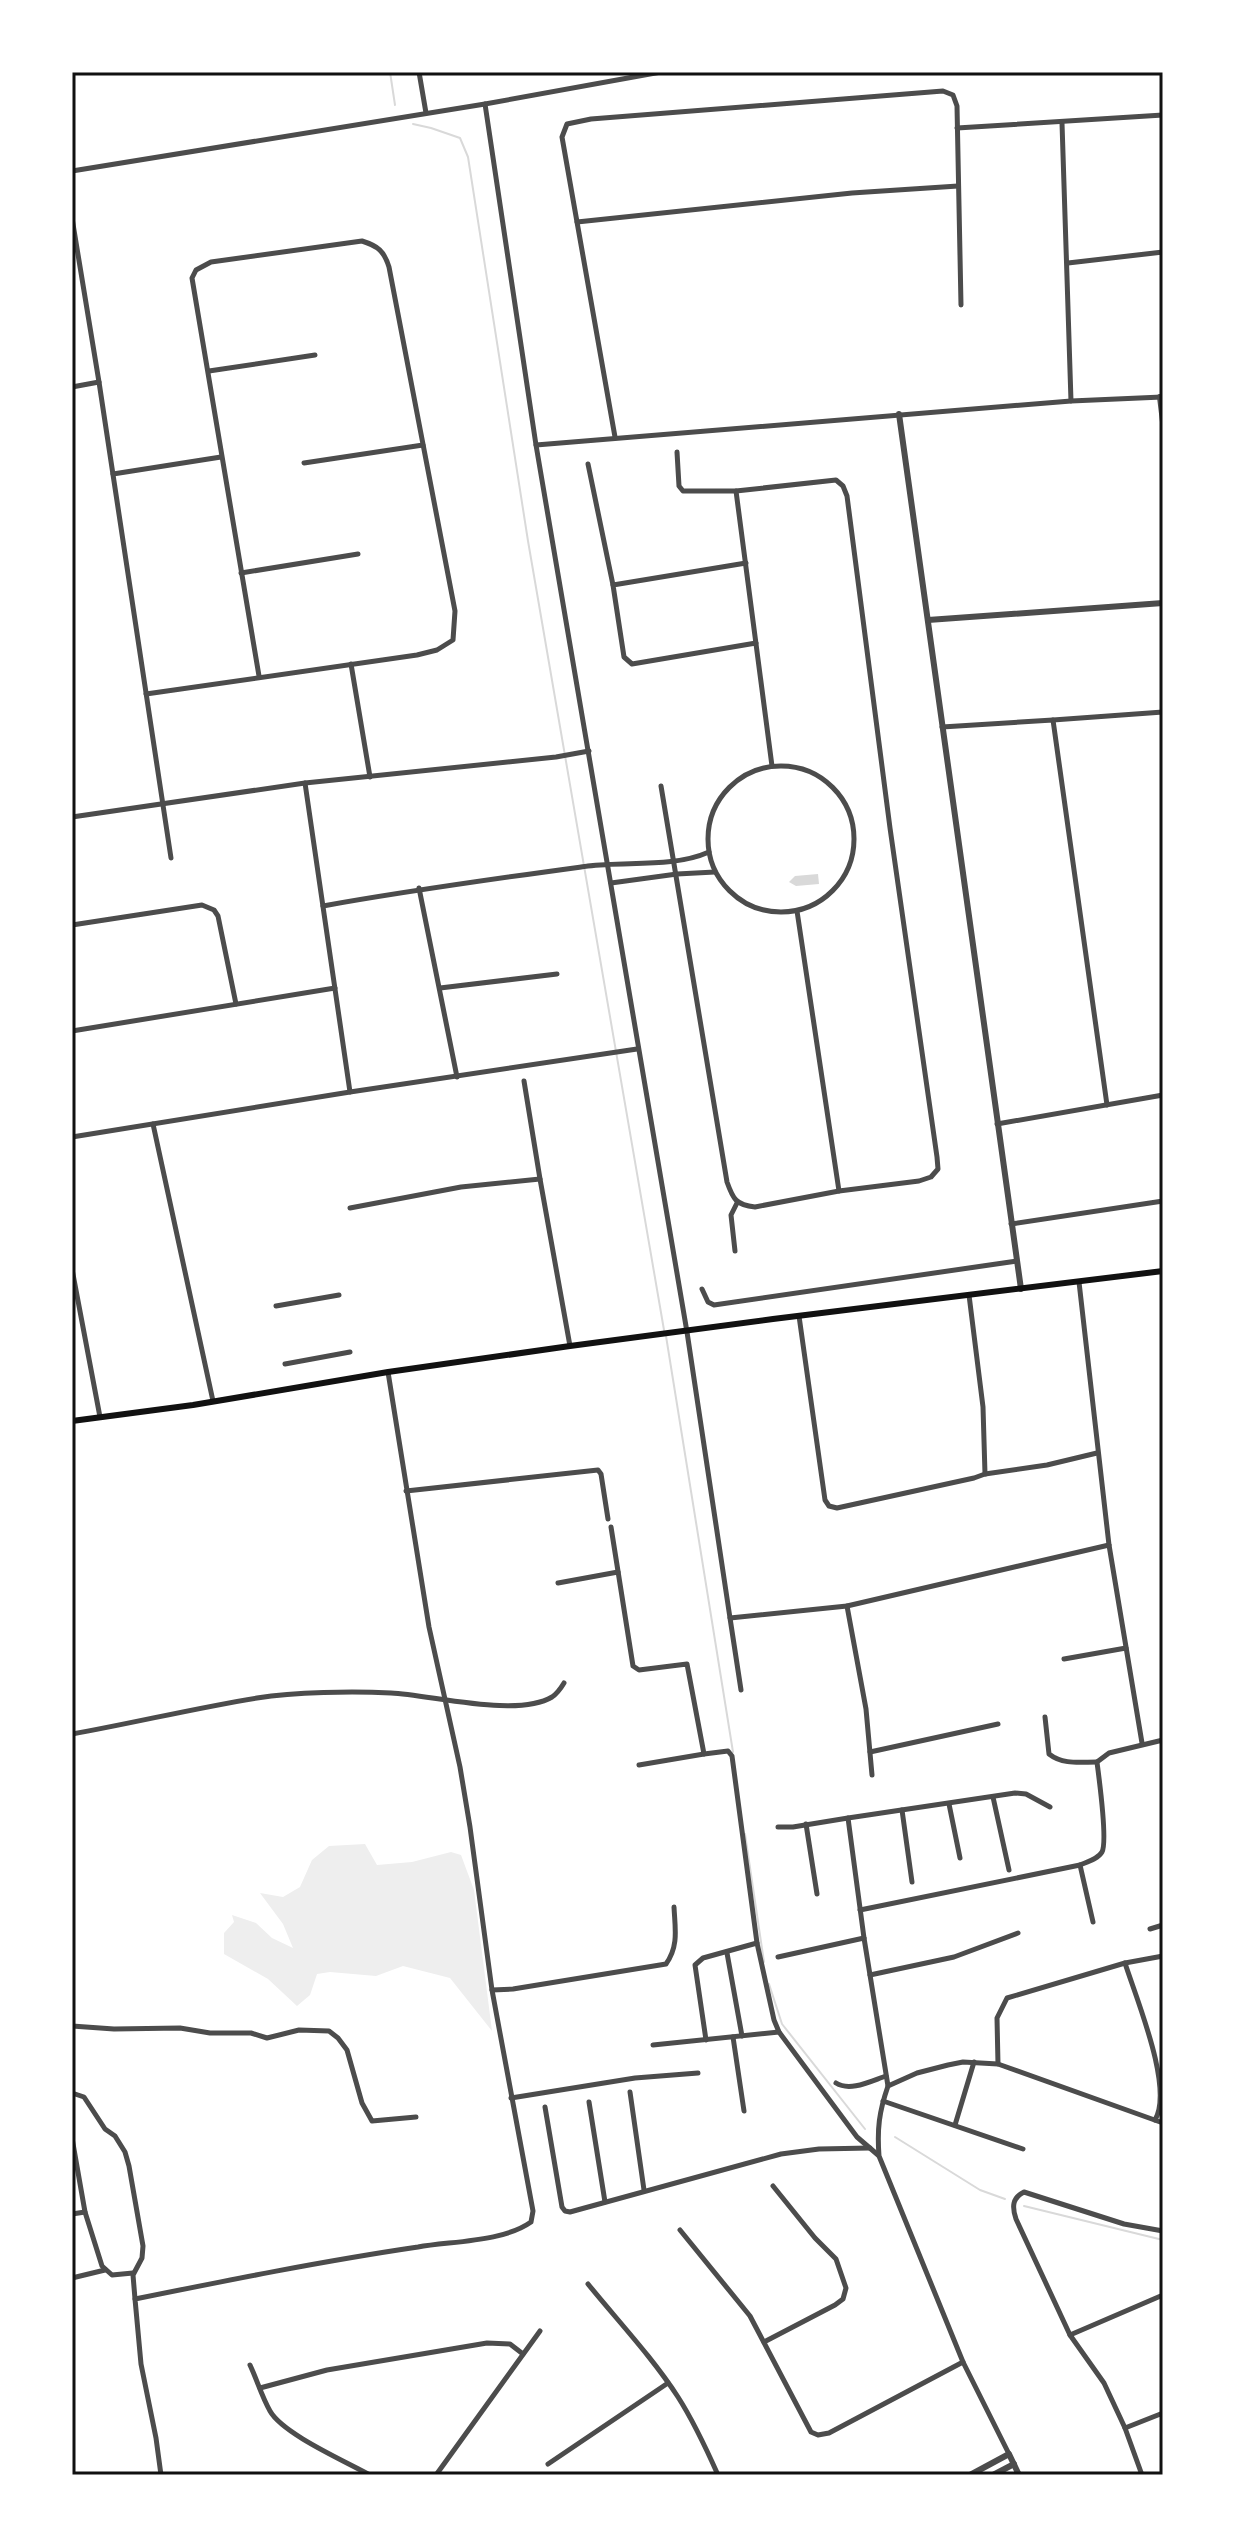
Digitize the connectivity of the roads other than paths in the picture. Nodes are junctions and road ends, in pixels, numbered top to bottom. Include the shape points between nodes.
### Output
1 (419, 72) edge
2 (661, 72) edge
3 (485, 104) junction
4 (426, 113) junction
5 (1163, 115) edge
6 (1062, 123) junction
7 (957, 128) junction
8 (72, 171) edge
9 (958, 186) junction
10 (72, 218) edge
11 (577, 222) junction
12 (1163, 252) edge
13 (1068, 263) junction
14 (82, 283) junction
15 (72, 285) edge
16 (961, 305) dead end
17 (315, 355) dead end
18 (209, 371) junction
19 (99, 382) junction
20 (72, 387) edge
21 (1162, 397) edge
22 (1071, 401) junction
23 (899, 414) junction
24 (1163, 422) edge
25 (615, 437) junction
26 (423, 445) junction
27 (536, 445) junction
28 (677, 452) dead end
29 (221, 457) junction
30 (304, 463) dead end
31 (588, 464) dead end
32 (113, 474) junction
33 (736, 491) junction
34 (358, 554) dead end
35 (746, 563) junction
36 (241, 573) junction
37 (613, 585) junction
38 (1163, 603) edge
39 (928, 620) junction
40 (756, 643) junction
41 (351, 664) junction
42 (259, 676) junction
43 (146, 694) junction
44 (1163, 712) edge
45 (1053, 720) junction
46 (942, 727) junction
47 (589, 751) junction
48 (772, 766) junction
49 (370, 777) junction
50 (305, 783) junction
51 (661, 786) dead end
52 (164, 804) junction
53 (72, 817) edge
54 (709, 852) junction
55 (171, 858) dead end
56 (675, 860) junction
57 (607, 864) junction
58 (715, 872) junction
59 (677, 874) junction
60 (611, 883) junction
61 (419, 888) junction
62 (323, 906) junction
63 (797, 911) junction
64 (72, 925) edge
65 (557, 974) dead end
66 (335, 988) junction
67 (440, 988) junction
68 (236, 1004) junction
69 (72, 1031) edge
70 (637, 1049) junction
71 (457, 1077) junction
72 (524, 1081) dead end
73 (350, 1092) junction
74 (1163, 1095) edge
75 (1107, 1105) junction
76 (153, 1124) junction
77 (997, 1124) junction
78 (72, 1137) edge
79 (540, 1179) junction
80 (839, 1191) junction
81 (1163, 1201) edge
82 (737, 1203) junction
83 (350, 1208) dead end
84 (1011, 1224) junction
85 (735, 1251) dead end
86 (1017, 1261) junction
87 (72, 1269) edge
88 (1163, 1271) edge
89 (1079, 1282) junction
90 (702, 1289) dead end
91 (1021, 1289) junction
92 (339, 1295) dead end
93 (969, 1295) junction
94 (276, 1306) dead end
95 (799, 1316) junction
96 (687, 1332) junction
97 (570, 1346) junction
98 (350, 1352) dead end
99 (285, 1364) dead end
100 (388, 1372) junction
101 (213, 1401) junction
102 (100, 1417) junction
103 (72, 1421) edge
104 (1097, 1453) junction
105 (985, 1474) junction
106 (406, 1491) junction
107 (608, 1519) dead end
108 (611, 1527) dead end
109 (1109, 1545) junction
110 (618, 1572) junction
111 (558, 1583) dead end
112 (847, 1606) junction
113 (730, 1618) junction
114 (1126, 1648) junction
115 (1064, 1659) dead end
116 (564, 1683) dead end
117 (741, 1690) dead end
118 (446, 1700) junction
119 (1045, 1717) dead end
120 (998, 1724) dead end
121 (72, 1734) edge
122 (1163, 1740) edge
123 (1142, 1743) junction
124 (870, 1752) junction
125 (704, 1754) junction
126 (1097, 1762) junction
127 (639, 1765) dead end
128 (872, 1775) dead end
129 (993, 1797) junction
130 (949, 1804) junction
131 (1050, 1807) dead end
132 (902, 1810) junction
133 (848, 1818) junction
134 (806, 1824) junction
135 (778, 1827) dead end
136 (960, 1858) dead end
137 (1080, 1865) junction
138 (1009, 1870) dead end
139 (912, 1882) dead end
140 (817, 1894) dead end
141 (674, 1907) dead end
142 (860, 1910) junction
143 (1093, 1922) dead end
144 (1163, 1925) edge
145 (1150, 1929) dead end
146 (1018, 1933) dead end
147 (864, 1938) junction
148 (757, 1943) junction
149 (727, 1953) junction
150 (1163, 1956) edge
151 (778, 1957) dead end
152 (1125, 1963) junction
153 (870, 1975) junction
154 (492, 1990) junction
155 (72, 2026) edge
156 (779, 2032) junction
157 (742, 2036) junction
158 (733, 2037) junction
159 (706, 2040) junction
160 (653, 2045) dead end
161 (974, 2062) junction
162 (998, 2064) junction
163 (698, 2073) dead end
164 (886, 2076) junction
165 (836, 2083) dead end
166 (888, 2086) junction
167 (630, 2092) dead end
168 (72, 2093) edge
169 (511, 2098) junction
170 (883, 2101) junction
171 (589, 2102) dead end
172 (545, 2107) dead end
173 (744, 2111) dead end
174 (416, 2117) dead end
175 (1155, 2120) junction
176 (1163, 2123) edge
177 (955, 2125) junction
178 (72, 2138) edge
179 (870, 2148) junction
180 (1023, 2149) dead end
181 (879, 2156) junction
182 (773, 2186) dead end
183 (644, 2190) junction
184 (605, 2202) junction
185 (85, 2212) junction
186 (72, 2214) edge
187 (680, 2230) dead end
188 (1163, 2231) edge
189 (106, 2269) junction
190 (133, 2273) junction
191 (72, 2278) edge
192 (588, 2284) dead end
193 (1163, 2295) edge
194 (135, 2299) junction
195 (540, 2331) dead end
196 (1070, 2335) junction
197 (764, 2342) junction
198 (523, 2354) junction
199 (963, 2362) junction
200 (250, 2365) dead end
201 (668, 2383) junction
202 (260, 2388) junction
203 (1163, 2413) edge
204 (1125, 2428) junction
205 (1009, 2454) junction
206 (548, 2464) dead end
207 (1014, 2464) junction
208 (161, 2475) edge
209 (370, 2475) edge
210 (436, 2475) edge
211 (718, 2475) edge
212 (970, 2475) edge
213 (993, 2475) edge
214 (1019, 2475) edge
215 (1142, 2475) edge

1 - 4 street
2 - 3 street
3 - 4 street
3 - 27 street
4 - 8 street
5 - 6 street
6 - 7 street
6 - 13 street
7 - 9 street
7 - 11 street via 953,95 943,91 579,121 567,124 562,137
9 - 11 street
9 - 16 street
10 - 14 street
11 - 25 street
12 - 13 street
13 - 22 street
14 - 15 street
14 - 19 street
17 - 18 street
18 - 26 street via 192,278 196,270 211,262 362,241 375,245 389,267
18 - 29 street
19 - 20 street
19 - 32 street
21 - 22 street
21 - 24 street
22 - 23 street
23 - 25 street
23 - 39 street
25 - 27 street
26 - 30 street
26 - 41 street via 455,611 453,640 437,650
27 - 47 street
28 - 33 street via 683,491
29 - 32 street
29 - 36 street
31 - 37 street
32 - 43 street
33 - 35 street
33 - 80 street via 836,480 847,496 938,1169 919,1181
34 - 36 street
35 - 37 street
35 - 40 street
36 - 42 street
37 - 40 street via 627,662
38 - 39 street
39 - 46 street
40 - 48 street
41 - 42 street
41 - 49 street
42 - 43 street
43 - 52 street
44 - 45 street
45 - 46 street
45 - 75 street
46 - 77 street
47 - 49 street
47 - 57 street
48 - 54 street via 732,784 718,801 709,822
48 - 63 street via 796,767 819,776 837,792 852,825 850,863 838,885 820,902
49 - 50 street
50 - 52 street
50 - 62 street
51 - 56 street
52 - 53 street
52 - 55 street
54 - 56 street
54 - 58 street
56 - 57 street
56 - 59 street
57 - 60 street
57 - 61 street
58 - 59 street
58 - 63 street via 733,896 753,908
59 - 60 street
59 - 82 street via 727,1182
60 - 70 street
61 - 62 street
61 - 67 street
62 - 66 street
63 - 80 street
64 - 68 street via 209,907 218,916
65 - 67 street
66 - 68 street
66 - 73 street
67 - 71 street
68 - 69 street
70 - 71 street
70 - 96 street
71 - 73 street
72 - 79 street
73 - 76 street
74 - 75 street
75 - 77 street
76 - 78 street
76 - 101 street
77 - 84 street
79 - 83 street via 461,1187
79 - 97 street
80 - 82 street via 755,1207
81 - 84 street
82 - 85 street via 731,1215
84 - 86 street
86 - 90 street via 714,1305
86 - 91 street
87 - 102 street
88 - 89 main road
89 - 91 main road
89 - 104 street
91 - 93 main road
92 - 94 street
93 - 95 main road
93 - 105 street
95 - 96 main road
95 - 105 street via 829,1506
96 - 97 main road
96 - 113 street
97 - 100 main road
98 - 99 street
100 - 101 main road
100 - 106 street
101 - 102 main road
102 - 103 main road
104 - 105 street
104 - 109 street
106 - 107 street via 598,1470
106 - 118 street
108 - 110 street
109 - 112 street
109 - 114 street
110 - 111 street
110 - 125 street via 633,1666 689,1666
112 - 113 street
112 - 124 street
113 - 117 street
114 - 115 street
114 - 123 street
116 - 118 street via 556,1695 521,1706
118 - 121 street via 389,1692 259,1697
118 - 154 street
119 - 126 street via 1049,1754 1068,1762
120 - 124 street
122 - 123 street
123 - 126 street
124 - 128 street
125 - 127 street
125 - 148 street via 728,1751 732,1756
126 - 137 street via 1102,1852
129 - 130 street
129 - 131 street via 1020,1793
129 - 138 street
130 - 132 street
130 - 136 street
132 - 133 street
132 - 139 street
133 - 134 street
133 - 142 street
134 - 135 street
134 - 140 street
137 - 142 street
137 - 143 street
141 - 154 street via 676,1944 666,1964
142 - 147 street
144 - 145 street
146 - 153 street via 954,1957
147 - 151 street
147 - 153 street
148 - 149 street
148 - 156 street
149 - 157 street
149 - 159 street via 695,1965
150 - 152 street
152 - 162 street via 1007,1998 997,2018
152 - 175 street via 1157,2063 1161,2097
153 - 164 street
154 - 169 street
155 - 174 street via 180,2028 267,2038 299,2030 329,2031 347,2050 372,2121
156 - 157 street
156 - 179 street
157 - 158 street
158 - 159 street
158 - 173 street
159 - 160 street
161 - 162 street
161 - 166 street via 917,2073
161 - 177 street
162 - 175 street
163 - 169 street
164 - 165 street via 852,2086
164 - 166 street
166 - 170 street
167 - 183 street
168 - 190 street via 84,2097 125,2152 143,2246
169 - 194 street via 533,2211 525,2226 487,2238
170 - 177 street
170 - 181 street
171 - 184 street
172 - 184 street via 562,2207 570,2212
175 - 176 street
177 - 180 street
178 - 185 street
179 - 181 street
179 - 183 street via 801,2151
181 - 199 street
182 - 197 street via 836,2259 846,2288 835,2305
183 - 184 street
185 - 186 street
185 - 189 street
187 - 197 street via 734,2294
188 - 196 street via 1024,2192 1017,2196 1016,2219
189 - 190 street via 112,2275
189 - 191 street
190 - 194 street
192 - 201 street
193 - 196 street
194 - 208 street
195 - 198 street
196 - 204 street via 1104,2383
197 - 199 street via 803,2420 818,2435
198 - 202 street via 510,2344 487,2343 327,2370
198 - 210 street
199 - 205 street
200 - 202 street
201 - 206 street
201 - 211 street
202 - 209 street via 277,2421
203 - 204 street
204 - 215 street
205 - 207 street
205 - 212 street
207 - 213 street
207 - 214 street

